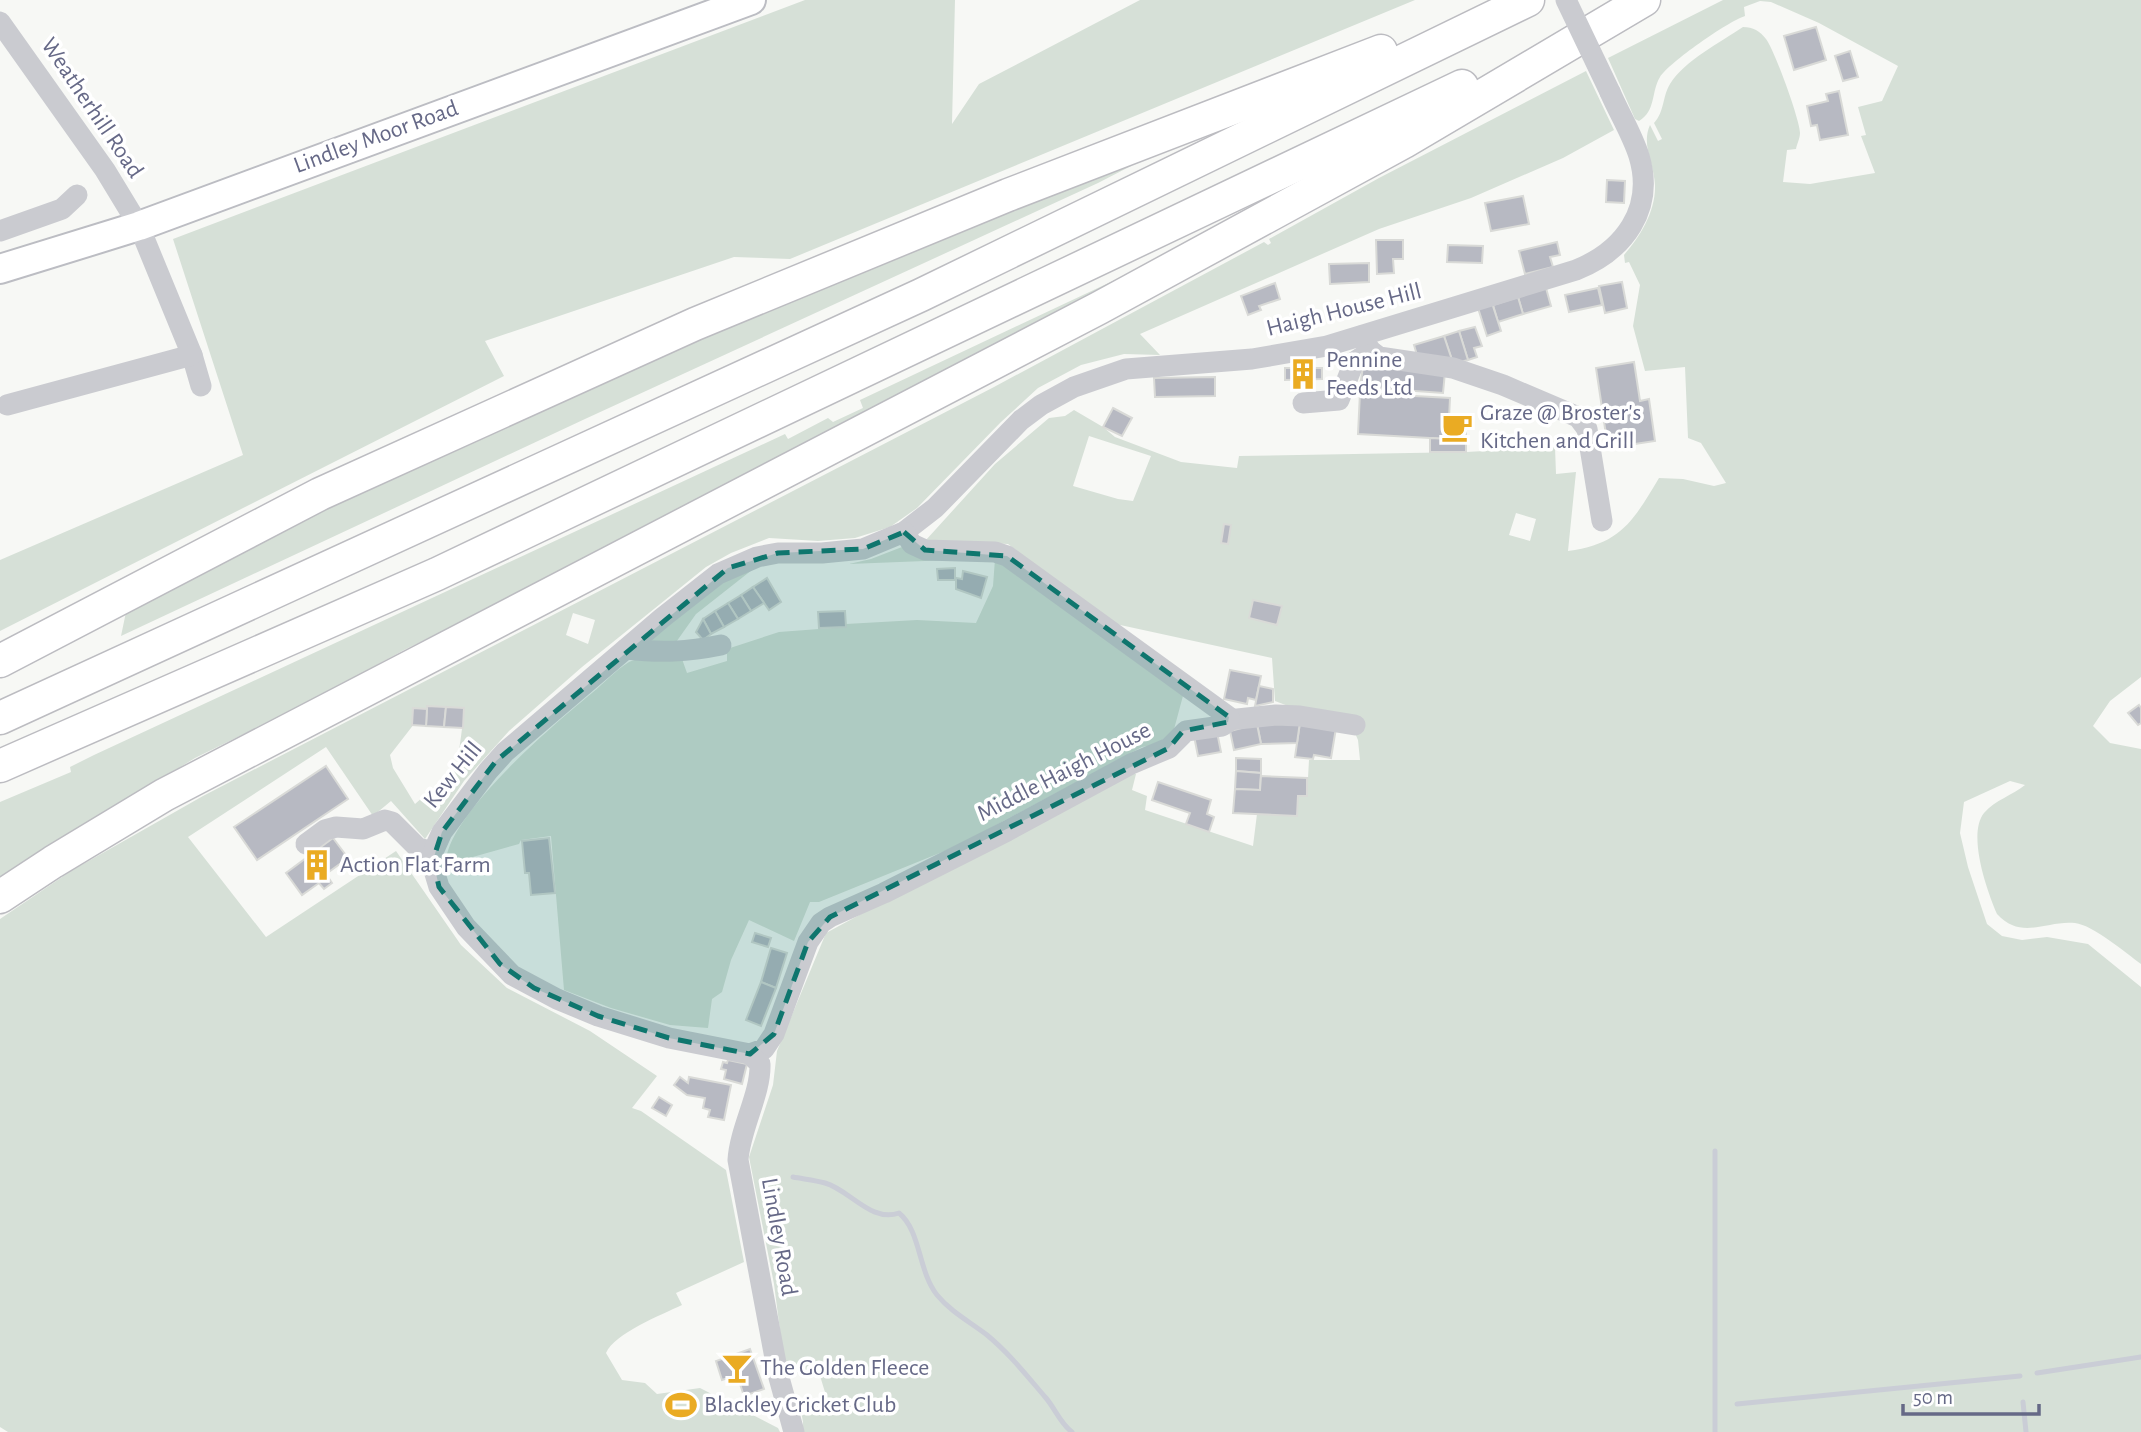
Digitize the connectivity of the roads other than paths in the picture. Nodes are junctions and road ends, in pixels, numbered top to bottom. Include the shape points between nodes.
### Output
1 (751, 0) edge
2 (1513, 0) edge
3 (1528, 0) edge
4 (1566, 0) edge
5 (1644, 0) edge
6 (0, 22) edge
7 (77, 195) dead end
8 (139, 226) junction
9 (0, 230) edge
10 (0, 269) edge
11 (1366, 343) junction
12 (192, 355) junction
13 (201, 386) dead end
14 (1303, 403) dead end
15 (7, 405) dead end
16 (1602, 521) dead end
17 (904, 532) junction
18 (863, 549) joint
19 (721, 645) dead end
20 (626, 649) junction
21 (0, 661) edge
22 (0, 719) edge
23 (1228, 720) junction
24 (1355, 725) dead end
25 (0, 766) edge
26 (306, 844) dead end
27 (433, 852) junction
28 (0, 897) edge
29 (750, 1054) junction
30 (794, 1432) edge

1 - 8 main road, Lindley Moor Road
2 - 21 highway via 1008,195 695,324 320,494
3 - 22 highway via 921,295
4 - 11 street, Haigh House Hill, bridge via 1637,150 1643,173 1642,197 1625,236 1596,262
5 - 25 highway via 437,574
5 - 28 highway via 1404,142 1111,301 164,795
6 - 8 street, Weatherhill Road
7 - 9 street via 62,209
8 - 10 main road, Lindley Moor Road
8 - 12 street, Weatherhill Road
11 - 14 street via 1339,400
11 - 16 street via 1387,360 1453,368 1578,416 1587,429
11 - 17 street, Haigh House Hill via 1252,359 1126,369 1085,383 1051,398 1021,420 935,508
12 - 13 street, Weatherhill Road
12 - 15 street
17 - 18 street, Haigh House Hill
17 - 23 street via 912,544 925,551 1007,556
18 - 20 street, Kew Hill via 778,553 738,564 709,580
19 - 20 street via 687,652
20 - 27 street, Kew Hill via 496,761 442,832
23 - 24 street, Middle Haigh House via 1276,715
23 - 29 street, Middle Haigh House via 1222,726 1186,731 1169,748 821,923 808,942 774,1034 764,1048
26 - 27 street via 325,830 363,829 385,820 393,822 418,848
27 - 29 street via 439,887 466,927 512,975 557,999 639,1030
29 - 30 street, Lindley Road via 760,1064 760,1075 738,1160 770,1335

